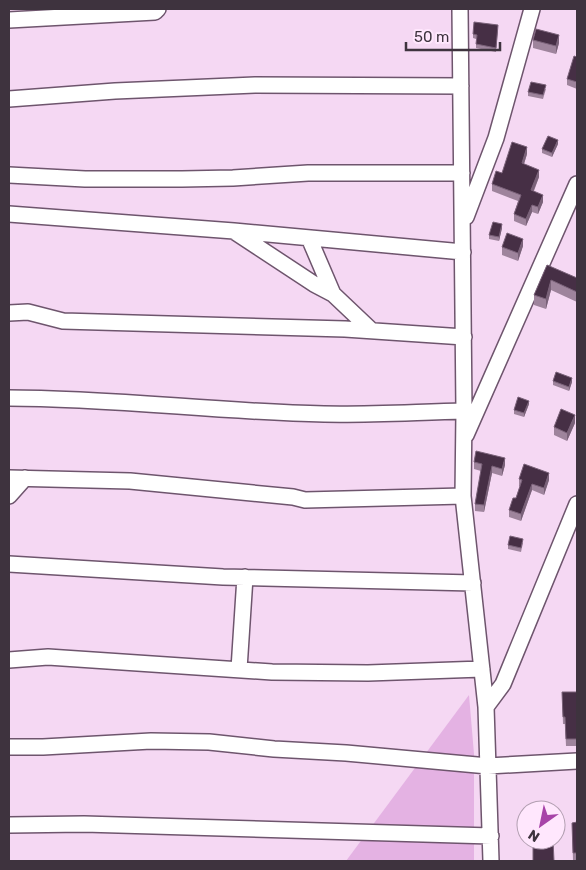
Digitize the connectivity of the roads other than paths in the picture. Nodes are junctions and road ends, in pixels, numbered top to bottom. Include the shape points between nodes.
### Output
1 (158, 9) edge
2 (460, 9) edge
3 (532, 9) edge
4 (9, 20) edge
5 (461, 86) junction
6 (9, 99) edge
7 (462, 173) junction
8 (9, 176) edge
9 (577, 184) edge
10 (9, 214) edge
11 (463, 226) junction
12 (234, 231) junction
13 (308, 238) junction
14 (463, 252) junction
15 (332, 294) junction
16 (9, 313) edge
17 (371, 330) junction
18 (464, 337) junction
19 (9, 398) edge
20 (464, 411) junction
21 (462, 444) junction
22 (9, 478) edge
23 (25, 478) junction
24 (9, 496) edge
25 (463, 496) junction
26 (577, 504) edge
27 (9, 564) edge
28 (245, 577) junction
29 (473, 583) junction
30 (9, 660) edge
31 (239, 669) junction
32 (482, 669) junction
33 (486, 707) junction
34 (9, 747) edge
35 (577, 760) edge
36 (488, 766) junction
37 (9, 825) edge
38 (491, 836) junction
39 (491, 861) edge

1 - 4 street via 155,12
2 - 5 street
3 - 11 street via 496,138
5 - 6 street via 255,85
5 - 7 street
7 - 8 street via 308,173 182,179
7 - 11 street
9 - 21 street
10 - 12 street
11 - 14 street
12 - 13 street
12 - 15 street
13 - 14 street
13 - 15 street
14 - 18 street
15 - 17 street
16 - 17 street via 28,312 63,321
17 - 18 street
18 - 20 street
19 - 20 street via 104,400 324,414
20 - 21 street
21 - 25 street
22 - 23 street
23 - 24 street
23 - 25 street via 130,481 305,500
25 - 29 street
26 - 33 street via 502,684
27 - 28 street
28 - 29 street
28 - 31 street
29 - 32 street
30 - 31 street via 48,656
31 - 32 street via 368,673
32 - 33 street
33 - 36 street
34 - 36 street via 209,742
35 - 36 street
36 - 38 street
37 - 38 street via 84,824
38 - 39 street

